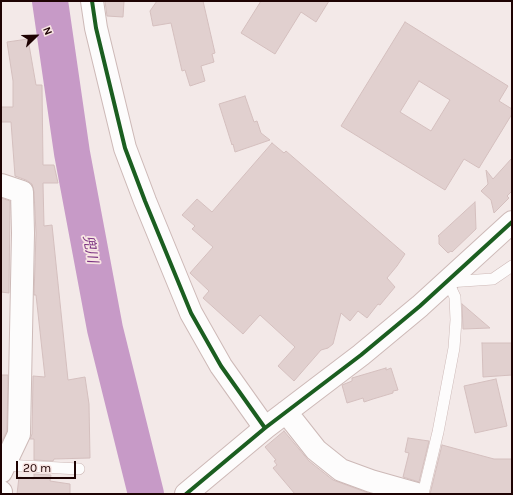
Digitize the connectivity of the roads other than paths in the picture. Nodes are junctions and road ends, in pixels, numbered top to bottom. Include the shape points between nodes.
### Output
1 (92, 1) edge
2 (1, 185) edge
3 (512, 222) edge
4 (512, 266) edge
5 (448, 282) junction
6 (286, 412) junction
7 (265, 428) junction
8 (3, 468) edge
9 (79, 469) dead end
10 (189, 493) edge
11 (417, 494) edge
12 (423, 494) edge

1 - 7 street via 96,28 125,148 145,201 191,313 221,366
2 - 8 street via 22,192 23,233 19,434
3 - 5 street
4 - 5 lane via 493,279
5 - 6 street via 361,355
5 - 12 lane via 455,297 454,348
6 - 7 street
6 - 11 street via 316,450 341,470
7 - 10 street
8 - 9 lane

